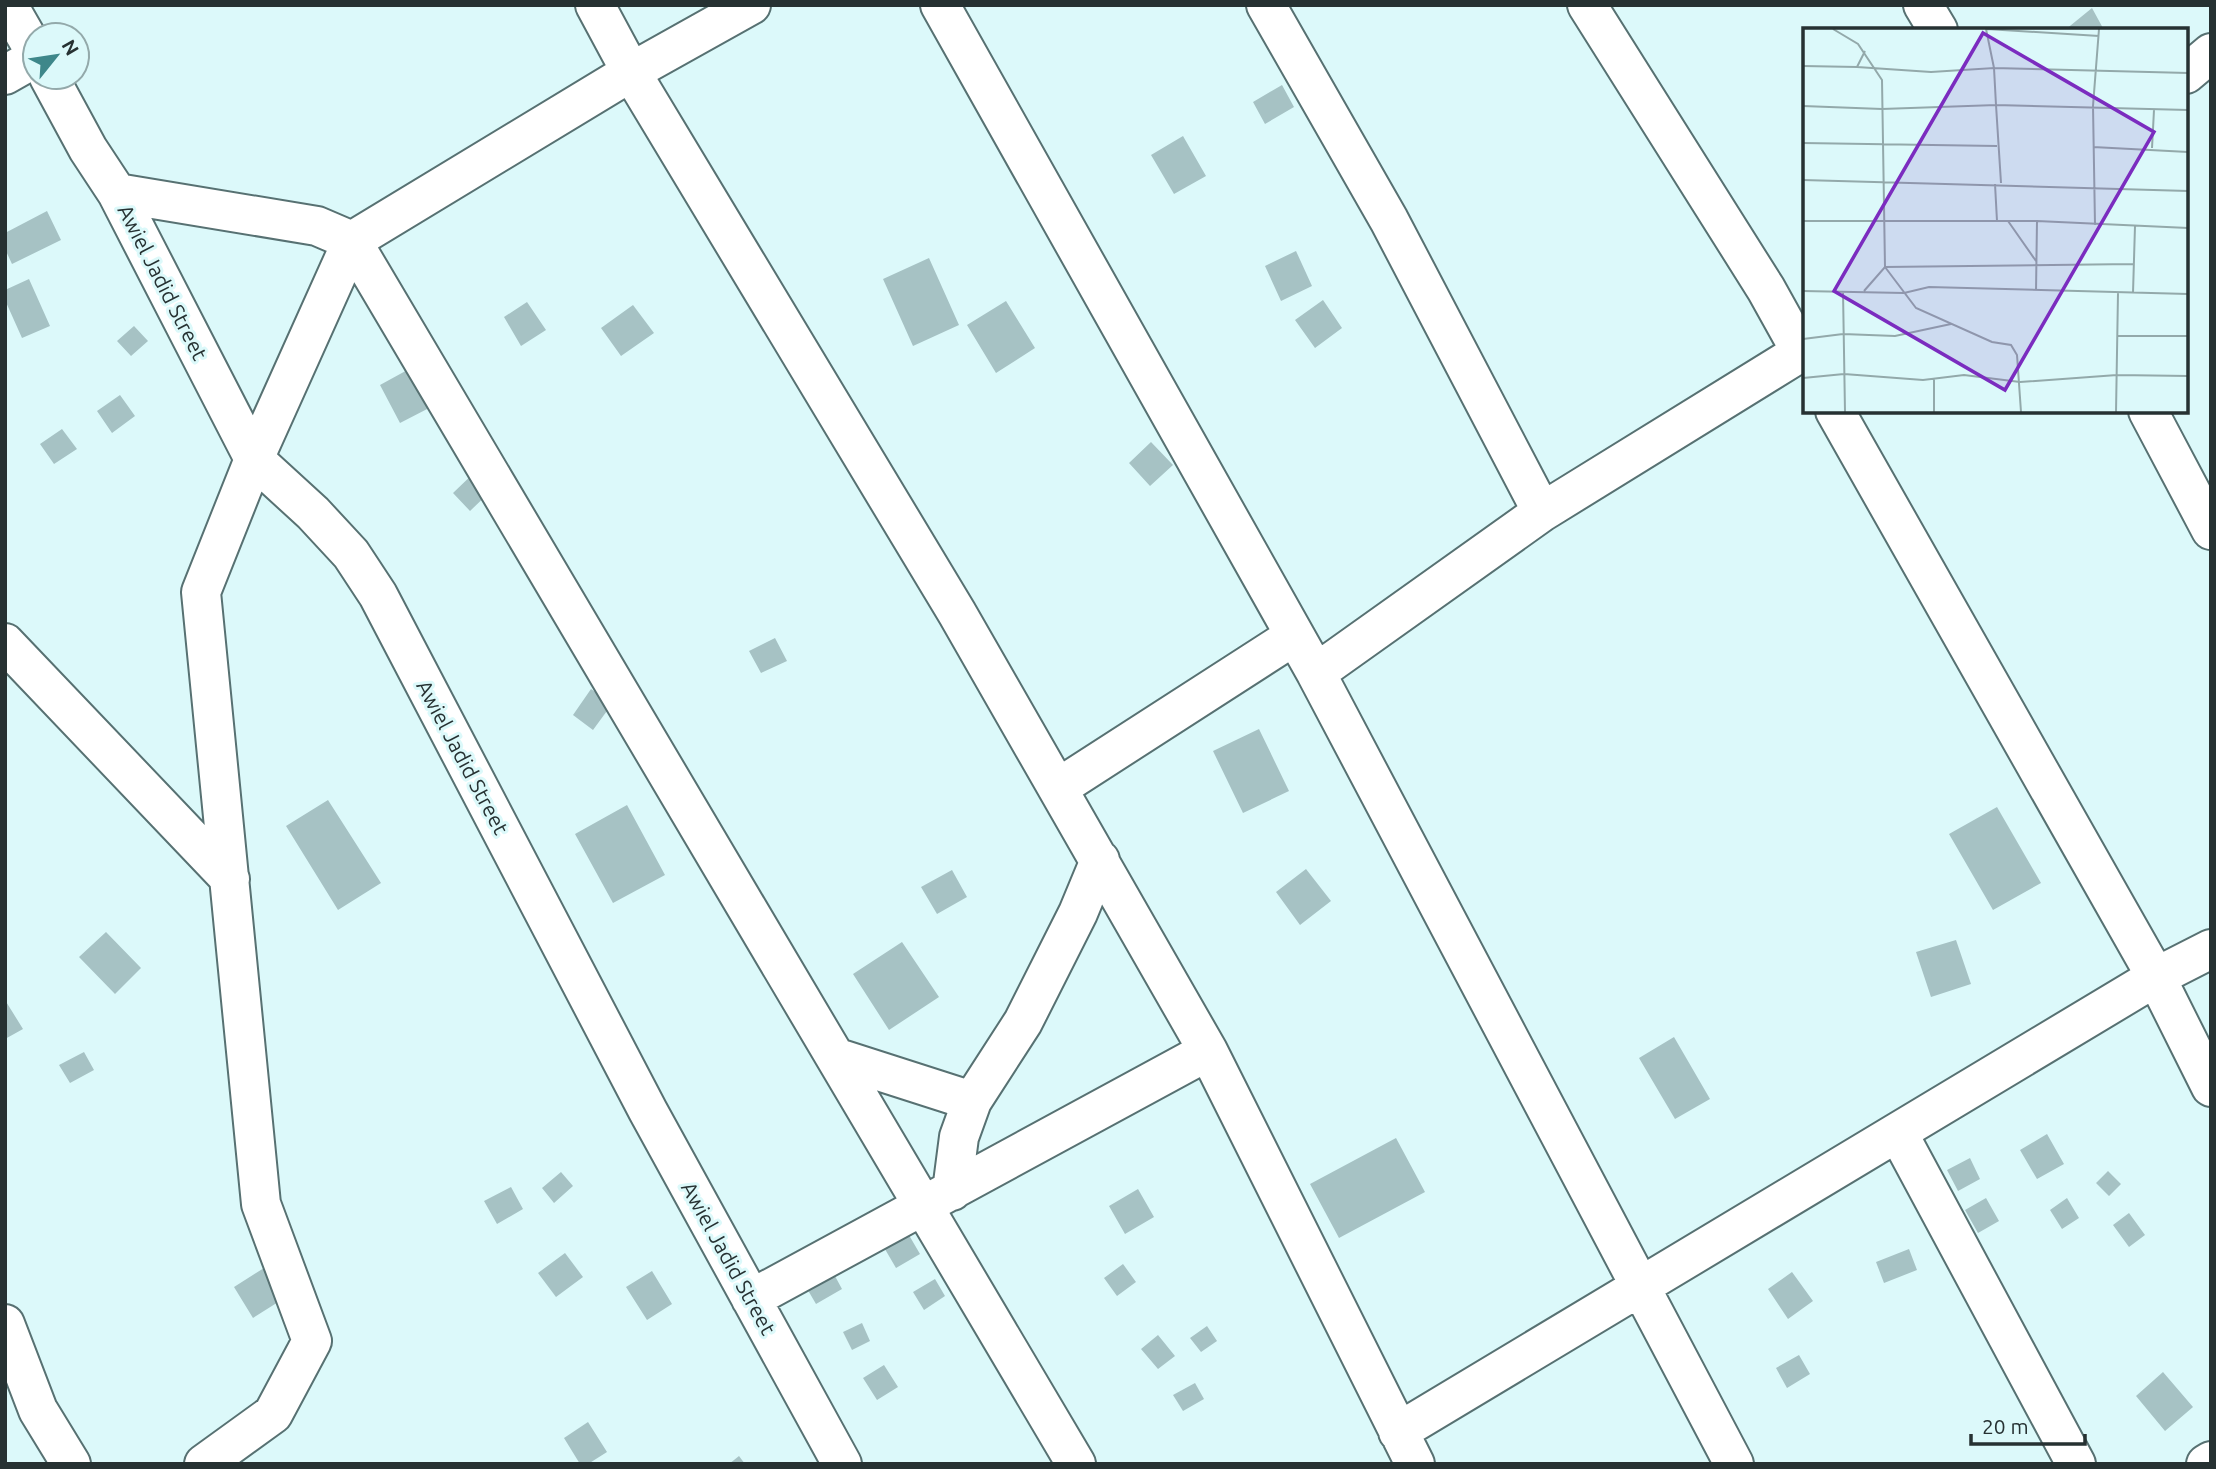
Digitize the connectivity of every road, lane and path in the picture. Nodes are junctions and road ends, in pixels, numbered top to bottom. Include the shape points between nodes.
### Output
1 (8, 5) edge
2 (595, 5) edge
3 (751, 5) edge
4 (940, 5) edge
5 (1266, 5) edge
6 (1587, 5) edge
7 (1923, 5) edge
8 (21, 28) edge
9 (1937, 28) edge
10 (2211, 52) edge
11 (21, 66) edge
12 (631, 72) junction
13 (2188, 72) edge
14 (5, 75) edge
15 (57, 91) edge
16 (117, 193) junction
17 (352, 241) junction
18 (1803, 352) edge
19 (1803, 355) edge
20 (1836, 413) edge
21 (2149, 413) edge
22 (254, 459) junction
23 (1542, 512) junction
24 (2211, 530) edge
25 (1294, 636) junction
26 (5, 643) edge
27 (1316, 673) junction
28 (1058, 788) junction
29 (1100, 860) junction
30 (230, 879) junction
31 (2211, 948) edge
32 (2156, 977) junction
33 (1208, 1051) junction
34 (838, 1058) junction
35 (2211, 1087) edge
36 (972, 1101) junction
37 (1898, 1133) junction
38 (939, 1198) junction
39 (1640, 1284) junction
40 (751, 1299) junction
41 (5, 1324) edge
42 (1406, 1448) edge
43 (71, 1464) edge
44 (204, 1464) edge
45 (842, 1464) edge
46 (1076, 1464) edge
47 (1734, 1464) edge
48 (2076, 1464) edge

1 - 8 street
2 - 12 street
3 - 12 street
4 - 25 street
5 - 23 street via 1389,220
6 - 18 street
7 - 9 street
10 - 13 street
11 - 14 street
12 - 17 street
12 - 28 street
15 - 16 street, Awiel Jadid Street
16 - 17 street via 317,226
16 - 22 street, Awiel Jadid Street
17 - 22 street
17 - 34 street
19 - 23 street
20 - 32 street
21 - 24 street
22 - 30 street via 201,592
22 - 40 street, Awiel Jadid Street via 351,554 378,595
23 - 27 street
25 - 27 street
25 - 28 street
26 - 30 street
27 - 39 street
28 - 29 street
29 - 33 street
29 - 36 street via 1023,1023
30 - 44 street via 261,1204 312,1341 273,1413
31 - 32 street
32 - 35 street
32 - 37 street
33 - 38 street
33 - 42 street
34 - 36 street
34 - 38 street
36 - 38 street
37 - 39 street
37 - 48 street
38 - 40 street
38 - 46 street
39 - 42 street
39 - 47 street
40 - 45 street, Awiel Jadid Street
41 - 43 street via 38,1410

